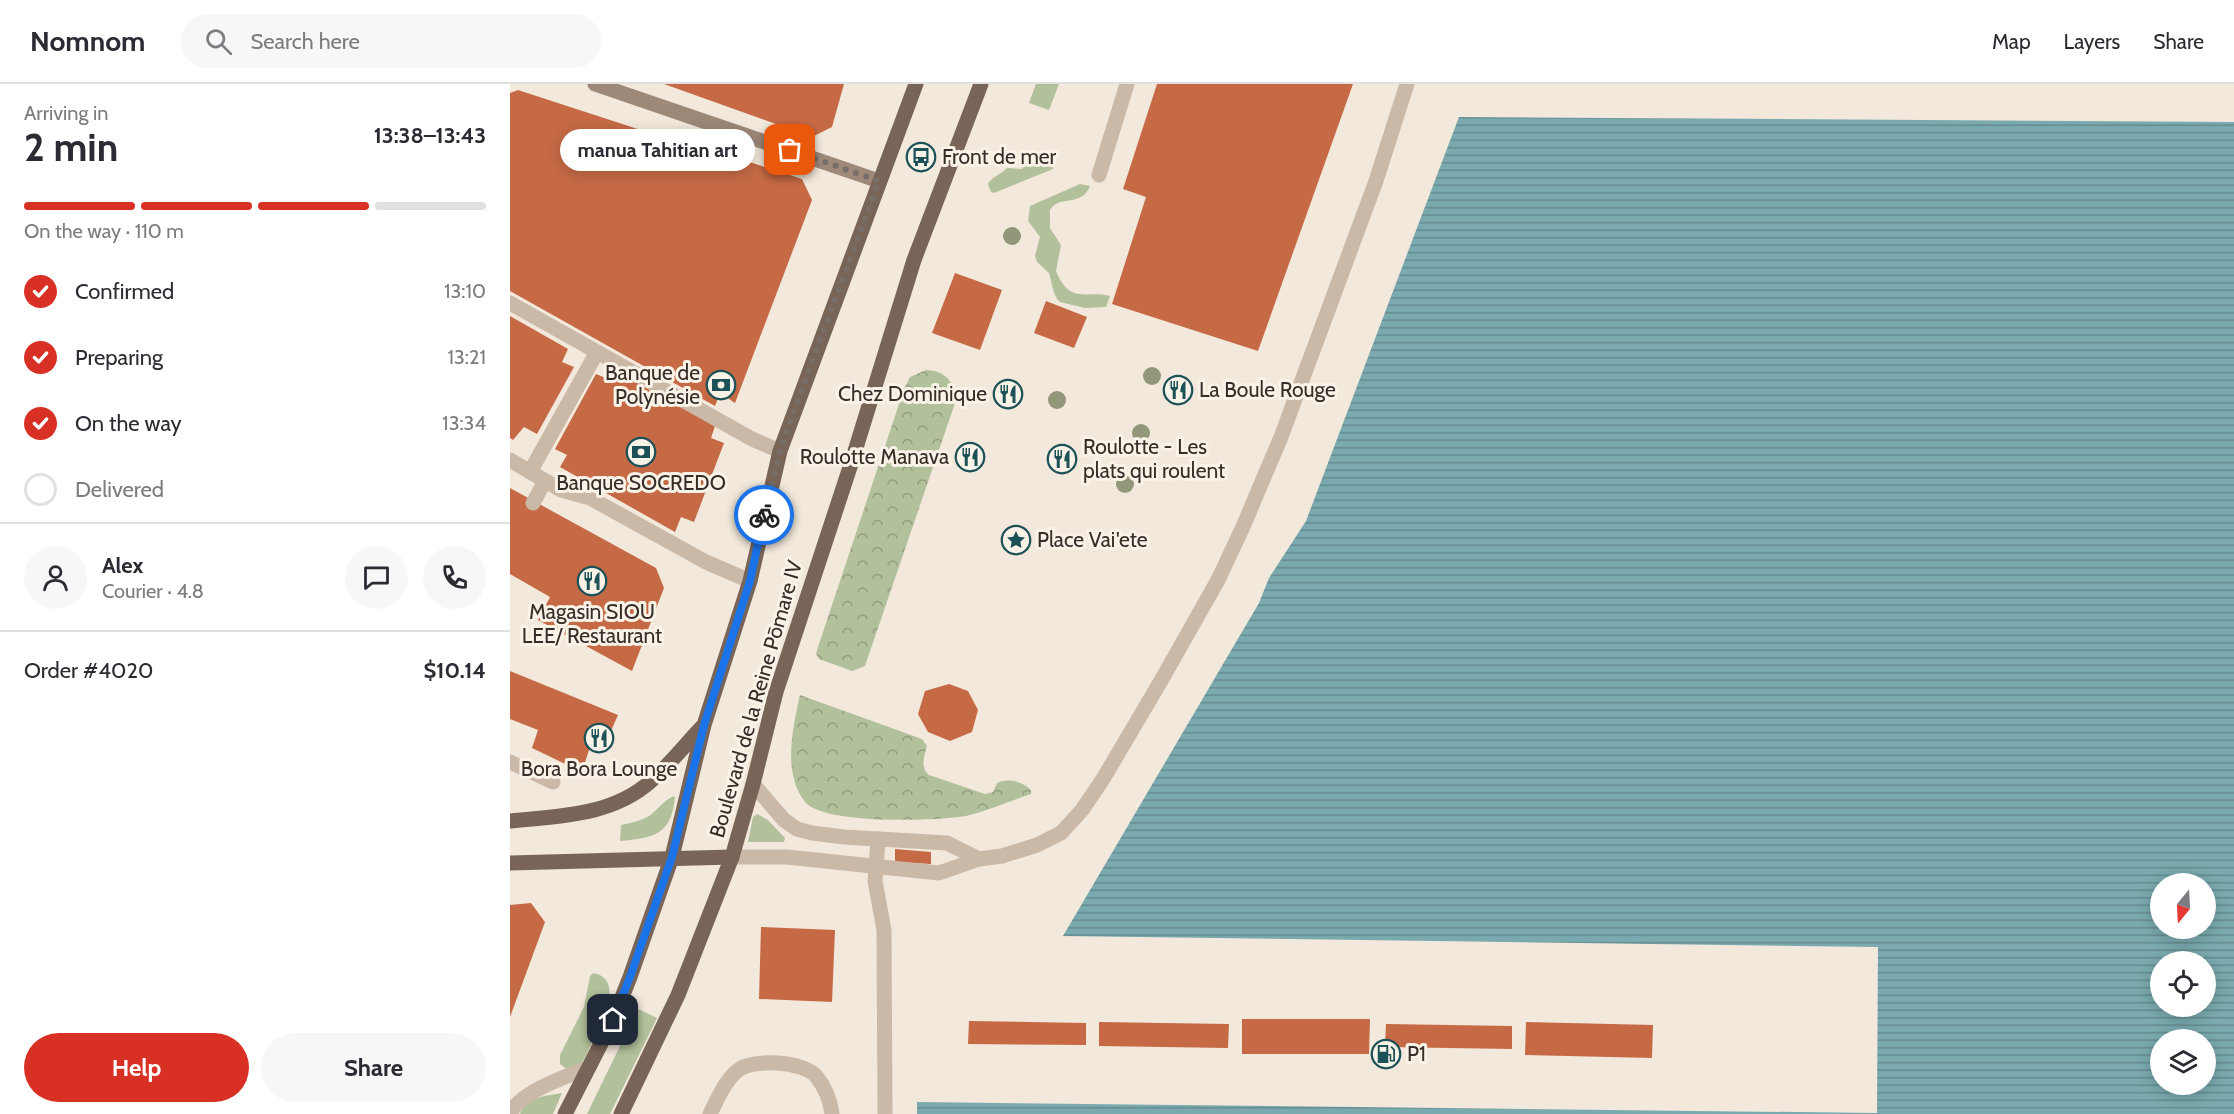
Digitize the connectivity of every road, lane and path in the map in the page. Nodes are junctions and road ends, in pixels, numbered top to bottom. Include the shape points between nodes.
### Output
1 (595, 84) edge
2 (916, 84) edge
3 (981, 84) edge
4 (1127, 84) edge
5 (1407, 84) edge
6 (1099, 175) dead end
7 (879, 181) junction
8 (510, 303) edge
9 (597, 352) junction
10 (780, 451) junction
11 (510, 460) edge
12 (530, 472) junction
13 (545, 481) junction
14 (533, 502) dead end
15 (750, 581) junction
16 (704, 725) junction
17 (510, 762) edge
18 (553, 782) dead end
19 (753, 784) junction
20 (510, 821) edge
21 (878, 839) junction
22 (732, 856) junction
23 (672, 857) junction
24 (979, 859) junction
25 (510, 863) edge
26 (875, 867) junction
27 (589, 1067) junction
28 (510, 1114) edge
29 (565, 1114) edge
30 (621, 1114) edge
31 (710, 1114) edge
32 (832, 1114) edge
33 (885, 1114) edge

1 - 7 street
2 - 7 main road, Boulevard de la Reine Pōmare IV
3 - 19 main road, Boulevard de la Reine Pōmare IV via 914,260 776,692
4 - 6 street
5 - 24 street via 1376,180 1281,437 1218,580 1082,810 1061,833 1037,845
7 - 10 main road, Boulevard de la Reine Pōmare IV
8 - 9 street
9 - 10 street
9 - 12 street
10 - 15 main road, Boulevard de la Reine Pōmare IV
11 - 12 street
12 - 13 street
13 - 14 street
13 - 15 street via 590,498 706,562
15 - 16 main road, Boulevard de la Reine Pōmare IV
16 - 20 main road via 650,782 620,801 592,811
16 - 23 main road, Boulevard de la Reine Pōmare IV
17 - 18 street
19 - 21 street via 783,820 797,829
19 - 22 main road, Boulevard de la Reine Pōmare IV
21 - 24 street via 947,843
21 - 26 street
22 - 23 main road
22 - 26 street via 787,857
22 - 30 main road, Boulevard de la Reine Pōmare IV via 678,995
23 - 25 main road
23 - 27 main road, Boulevard de la Reine Pōmare IV via 630,977
24 - 26 street via 939,873
26 - 33 street via 884,930
27 - 28 street via 534,1092 514,1106
27 - 29 main road, Boulevard de la Reine Pōmare IV
31 - 32 street via 738,1070 758,1062 793,1065 815,1074 829,1096

